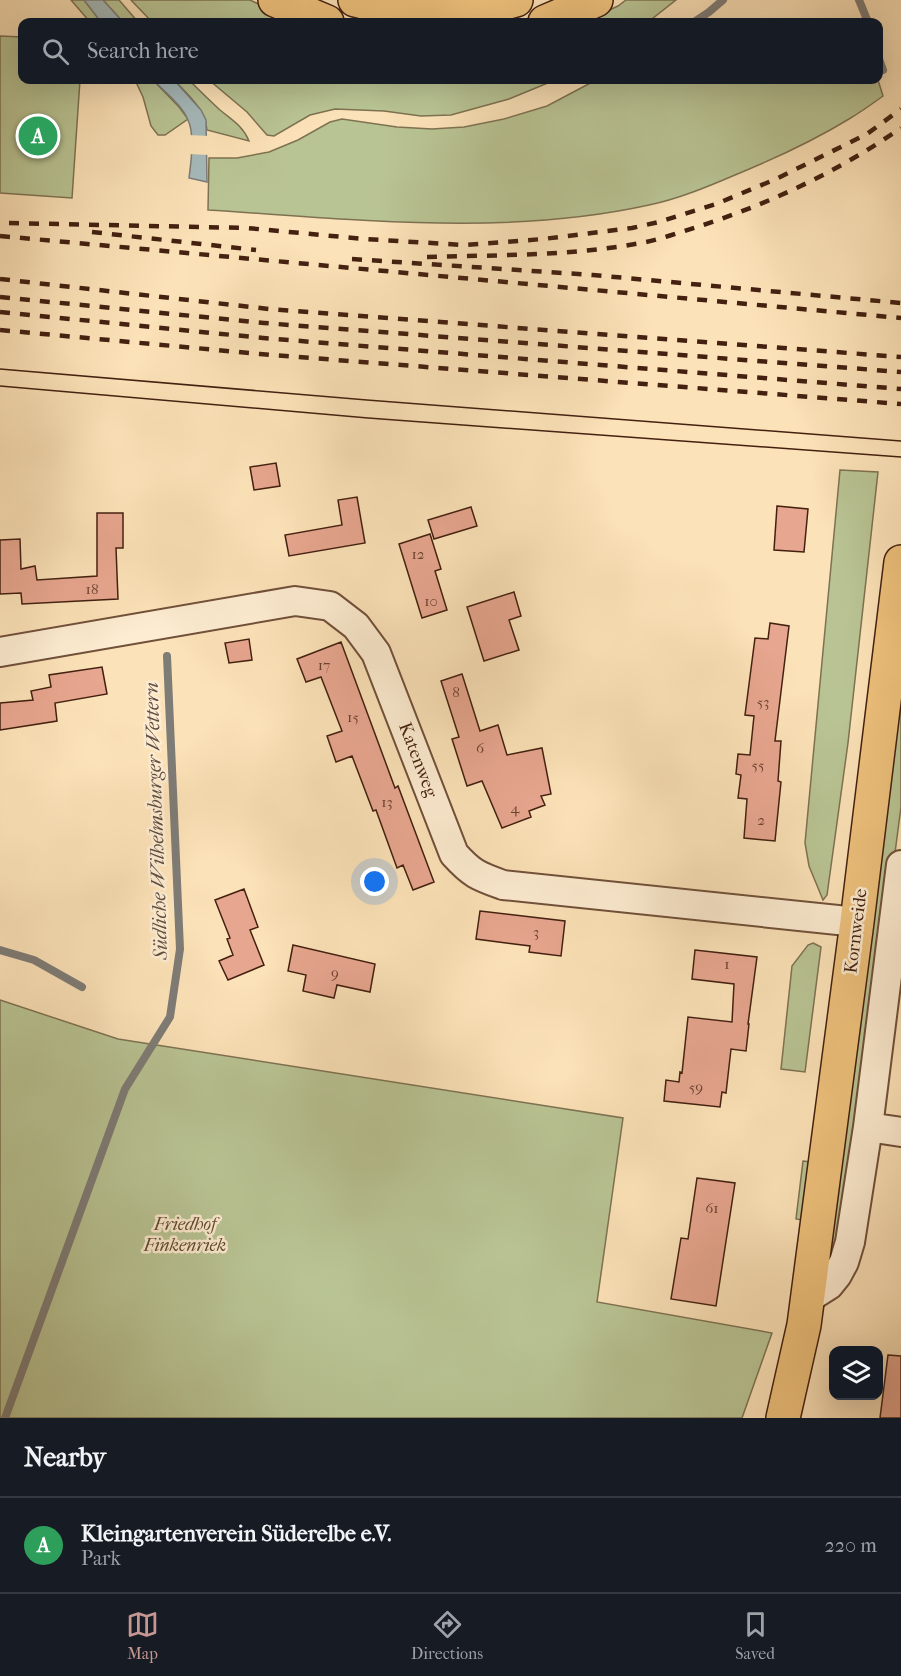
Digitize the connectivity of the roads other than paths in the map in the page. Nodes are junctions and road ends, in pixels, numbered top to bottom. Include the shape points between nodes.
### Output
1 (275, 0) edge
2 (355, 0) edge
3 (516, 0) edge
4 (596, 0) edge
5 (316, 18) edge
6 (554, 18) edge
7 (901, 562) edge
8 (0, 652) edge
9 (901, 865) edge
10 (858, 922) junction
11 (868, 1127) junction
12 (901, 1131) edge
13 (805, 1312) junction
14 (783, 1418) edge
15 (806, 1418) edge

1 - 5 main road
2 - 3 main road via 417,13 474,9
4 - 6 main road
7 - 10 main road, Kornweide
8 - 10 street, Katenweg via 295,601 330,606 356,626 376,653 454,854 480,876 503,885
9 - 11 street, Kornweide
10 - 13 main road, Kornweide
11 - 12 street
11 - 13 street, Kornweide via 844,1262
13 - 14 main road, Kornweide
13 - 15 main road, Kornweide

